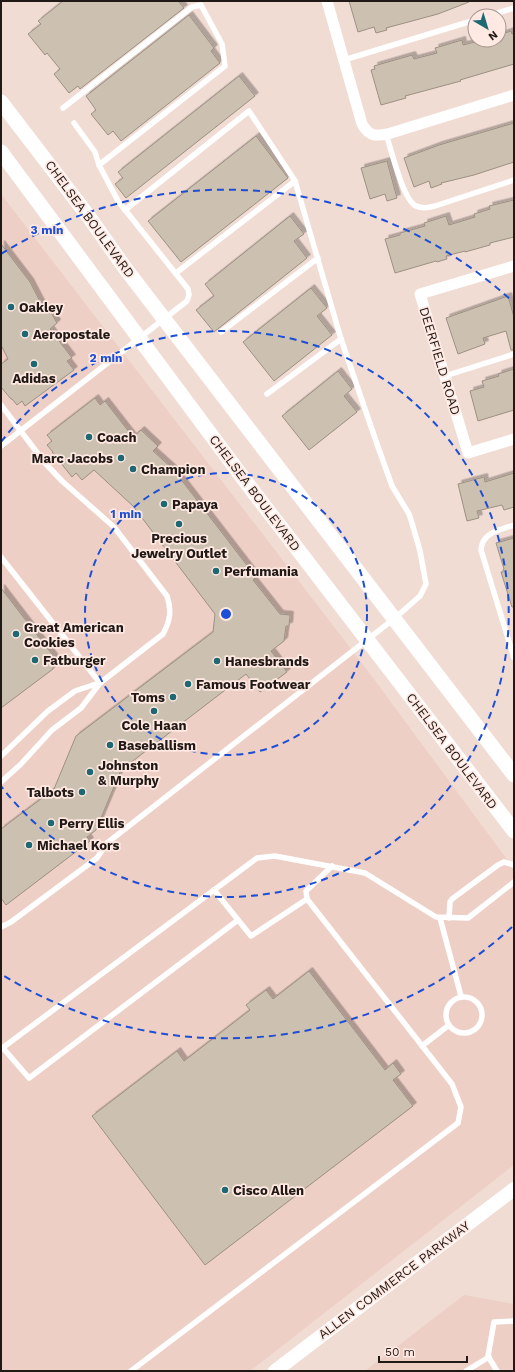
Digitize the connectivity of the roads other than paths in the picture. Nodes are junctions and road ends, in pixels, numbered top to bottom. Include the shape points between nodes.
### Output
1 (327, 1) edge
2 (467, 22) edge
3 (344, 60) junction
4 (514, 95) edge
5 (1, 102) edge
6 (63, 108) dead end
7 (74, 123) dead end
8 (386, 134) junction
9 (1, 152) edge
10 (99, 165) junction
11 (514, 180) edge
12 (295, 181) junction
13 (125, 210) junction
14 (318, 258) junction
15 (514, 266) edge
16 (176, 273) junction
17 (164, 319) junction
18 (221, 332) dead end
19 (140, 338) junction
20 (341, 339) junction
21 (514, 354) edge
22 (445, 376) junction
23 (267, 394) dead end
24 (1, 405) edge
25 (21, 431) junction
26 (514, 439) edge
27 (1, 446) edge
28 (514, 525) edge
29 (1, 557) edge
30 (395, 618) junction
31 (367, 639) junction
32 (514, 658) edge
33 (100, 683) junction
34 (1, 756) edge
35 (514, 775) edge
36 (1, 782) edge
37 (514, 831) edge
38 (514, 865) edge
39 (332, 866) junction
40 (514, 882) edge
41 (214, 890) junction
42 (307, 899) junction
43 (440, 918) junction
44 (449, 918) junction
45 (238, 920) junction
46 (1, 927) edge
47 (461, 996) junction
48 (449, 1025) junction
49 (422, 1046) junction
50 (2, 1049) edge
51 (514, 1189) edge
52 (514, 1321) edge
53 (489, 1357) junction
54 (131, 1371) edge
55 (275, 1371) edge
56 (466, 1371) edge
57 (497, 1371) edge

1 - 3 street
2 - 3 lane
3 - 8 street via 362,124 369,133 376,136
4 - 8 street
5 - 17 main road, CHELSEA BOULEVARD
6 - 10 lane via 192,7 201,6 222,44 225,66
7 - 10 lane via 95,152
8 - 11 lane via 404,190 409,201 415,206 434,206
9 - 19 main road, CHELSEA BOULEVARD
10 - 13 lane
12 - 13 lane via 249,111
12 - 14 lane
12 - 16 lane
13 - 16 lane
14 - 18 lane
14 - 20 lane
15 - 22 street, DEERFIELD ROAD via 420,294
16 - 17 lane via 188,289 189,295 187,301
17 - 19 lane
17 - 30 main road, CHELSEA BOULEVARD
19 - 25 lane
19 - 31 main road, CHELSEA BOULEVARD via 248,486
20 - 23 lane
20 - 30 lane via 386,472 409,514 420,550 426,584 420,596
21 - 22 lane
22 - 26 street, DEERFIELD ROAD via 468,453
24 - 25 lane
25 - 27 lane
25 - 33 lane via 62,481 114,527 168,596 170,615 163,634
28 - 32 lane via 490,534 483,542 481,550
29 - 33 lane
30 - 31 lane
30 - 35 main road, CHELSEA BOULEVARD
31 - 37 main road, CHELSEA BOULEVARD
31 - 46 lane via 107,843 97,858
33 - 34 lane via 75,690 48,711
33 - 36 lane via 81,708 52,730
38 - 44 lane via 504,862 498,865 452,899
39 - 41 lane via 275,856 256,858
39 - 42 lane via 306,891
39 - 43 lane via 365,873
40 - 44 lane via 468,918
41 - 45 lane
41 - 50 lane
42 - 45 lane via 251,936
42 - 49 lane
43 - 44 lane
43 - 47 lane
45 - 50 lane via 29,1078
47 - 48 lane via 455,998 447,1007
47 - 48 lane via 472,998 481,1006 483,1012 480,1024 471,1032 464,1033
48 - 49 lane
49 - 54 lane via 452,1084 461,1107 458,1123
51 - 55 street, ALLEN COMMERCE PARKWAY
52 - 53 lane via 494,1322
53 - 56 lane
53 - 57 lane

